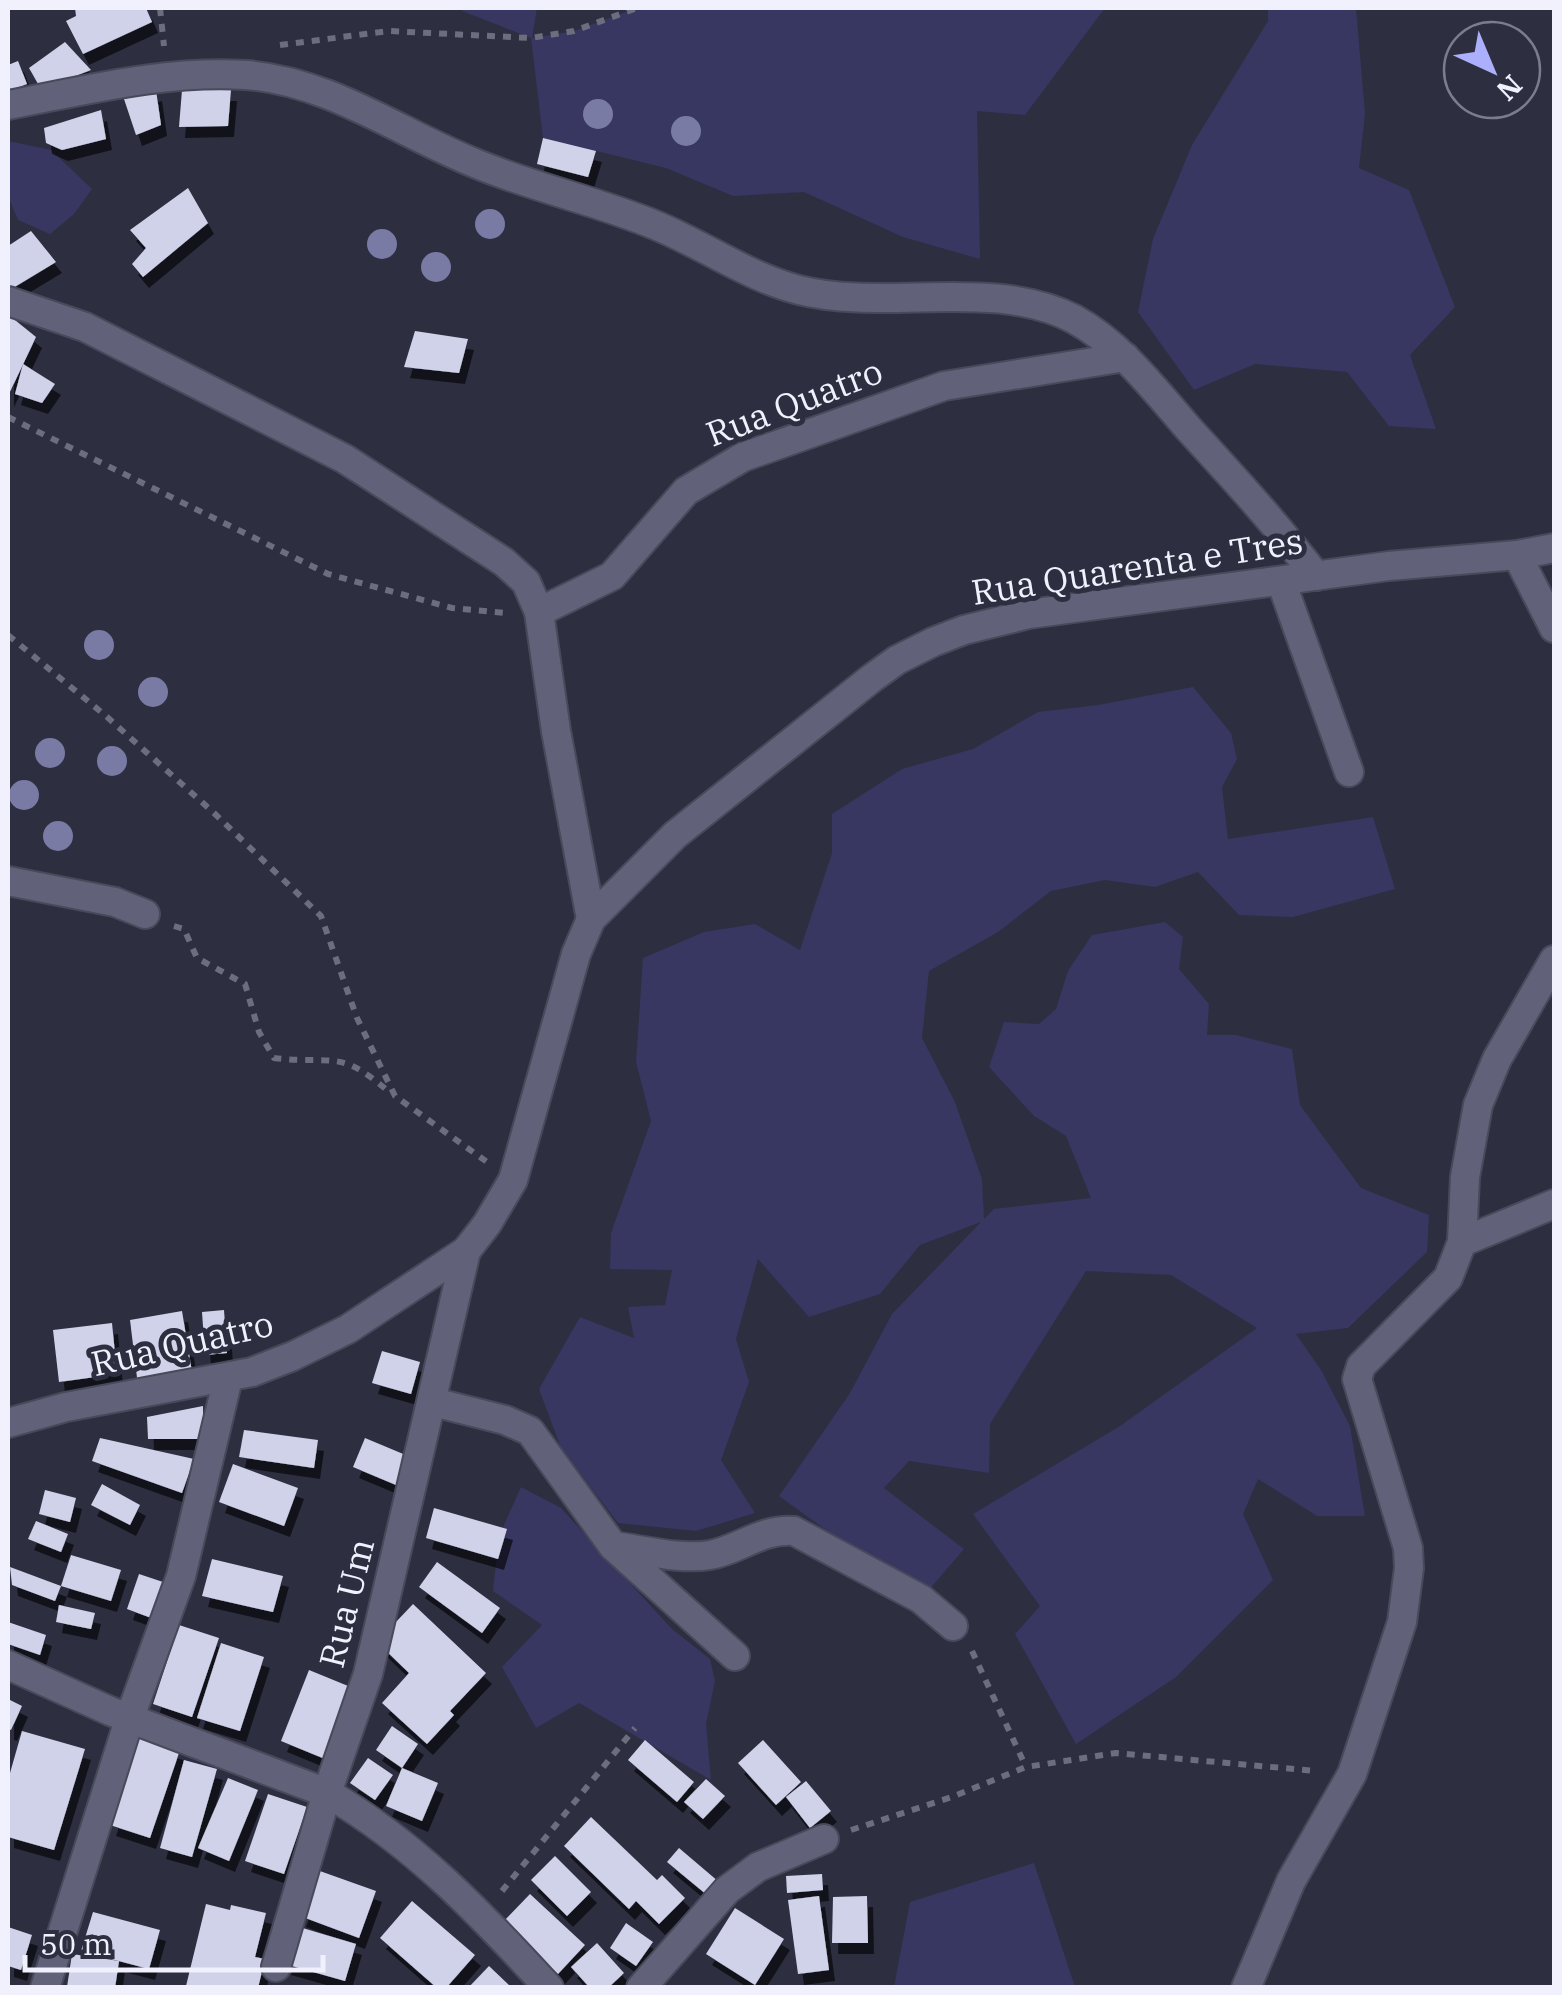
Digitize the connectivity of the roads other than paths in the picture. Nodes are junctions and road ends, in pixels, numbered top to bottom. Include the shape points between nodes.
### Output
1 (8, 105) edge
2 (8, 300) edge
3 (1125, 356) junction
4 (1554, 548) edge
5 (1517, 556) junction
6 (1316, 576) junction
7 (1280, 581) junction
8 (539, 612) junction
9 (1554, 628) edge
10 (1349, 772) dead end
11 (8, 881) edge
12 (145, 914) road end
13 (592, 919) junction
14 (1554, 960) edge
15 (1554, 1204) edge
16 (1462, 1242) junction
17 (466, 1251) junction
18 (228, 1378) junction
19 (434, 1402) junction
20 (8, 1423) edge
21 (613, 1546) junction
22 (953, 1626) road end
23 (734, 1656) dead end
24 (8, 1665) edge
25 (130, 1717) junction
26 (327, 1793) junction
27 (824, 1839) road end
28 (276, 1967) dead end
29 (45, 1988) edge
30 (549, 1988) edge
31 (640, 1988) edge
32 (1246, 1988) edge

1 - 3 street via 166,75 251,75 331,96 474,163 684,236 792,289 837,299 956,298 1046,308 1076,320
2 - 8 street via 85,327 346,459 504,562 526,582
3 - 6 street
3 - 8 street, Rua Quatro via 944,386 743,457 686,490 612,576
4 - 5 street, Rua Quarenta e Tres
5 - 6 street, Rua Quarenta e Tres
5 - 9 street
6 - 7 street, Rua Quarenta e Tres
7 - 10 street
7 - 13 street, Rua Quarenta e Tres via 1029,614 933,642 872,678 675,835
8 - 13 street
11 - 12 street
13 - 17 street via 576,954 512,1180
14 - 16 street via 1478,1105
15 - 16 street
16 - 32 street via 1448,1278 1361,1366 1357,1379 1408,1548 1398,1642 1352,1774 1290,1881
17 - 18 street, Rua Quatro via 348,1329
17 - 19 street, Rua Um
18 - 20 street, Rua Quatro
18 - 25 street via 181,1576
19 - 21 street via 530,1431
19 - 26 street, Rua Um via 368,1674
21 - 22 street via 708,1556 794,1530 904,1589
21 - 23 street
24 - 25 street
25 - 26 street
25 - 29 street
26 - 28 street, Rua Um
26 - 30 street via 408,1846
27 - 31 street via 758,1868 727,1890

